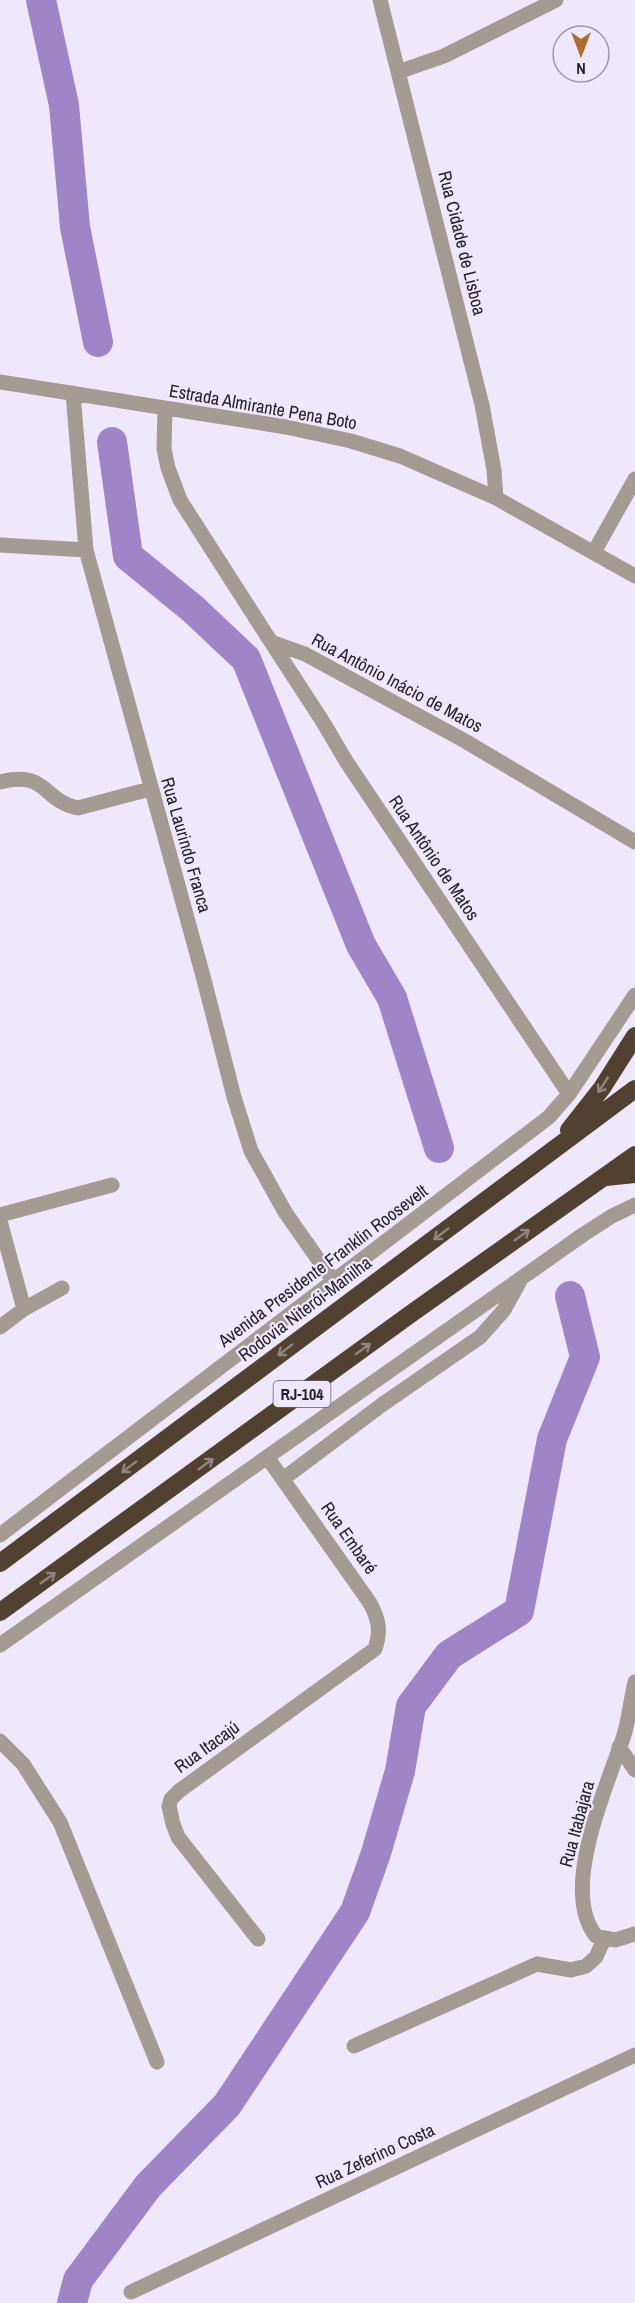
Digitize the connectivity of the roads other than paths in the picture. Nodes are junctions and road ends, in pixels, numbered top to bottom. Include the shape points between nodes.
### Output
1 (380, 0) edge
2 (556, 0) edge
3 (398, 72) junction
4 (0, 382) edge
5 (73, 393) junction
6 (165, 409) junction
7 (635, 479) edge
8 (496, 498) junction
9 (2, 546) edge
10 (86, 550) junction
11 (594, 552) junction
12 (635, 576) edge
13 (271, 642) junction
14 (0, 782) edge
15 (150, 789) junction
16 (635, 842) edge
17 (635, 995) edge
18 (635, 1036) edge
19 (635, 1089) edge
20 (569, 1094) junction
21 (556, 1148) junction
22 (635, 1155) edge
23 (635, 1174) edge
24 (605, 1177) junction
25 (112, 1185) dead end
26 (635, 1205) edge
27 (0, 1215) edge
28 (0, 1221) edge
29 (521, 1279) junction
30 (334, 1282) junction
31 (62, 1288) dead end
32 (24, 1310) junction
33 (0, 1327) edge
34 (267, 1457) junction
35 (283, 1479) junction
36 (0, 1535) edge
37 (0, 1563) edge
38 (0, 1612) edge
39 (0, 1645) edge
40 (375, 1649) joint
41 (635, 1682) edge
42 (626, 1736) edge
43 (0, 1741) edge
44 (635, 1770) edge
45 (635, 1934) edge
46 (258, 1939) dead end
47 (604, 1939) junction
48 (354, 2046) dead end
49 (635, 2055) edge
50 (157, 2062) dead end
51 (131, 2292) dead end

1 - 3 street, Rua Cidade de Lisboa
2 - 3 street via 444,56
3 - 8 street, Rua Cidade de Lisboa via 482,405
4 - 5 street, Estrada Almirante Pena Boto
5 - 6 street, Estrada Almirante Pena Boto
5 - 10 street, Rua Laurindo Franca
6 - 8 street, Estrada Almirante Pena Boto via 351,441 400,456
6 - 13 street via 164,449 180,500
7 - 11 street
8 - 11 street, Estrada Almirante Pena Boto
9 - 10 street
10 - 15 street, Rua Laurindo Franca
11 - 12 street, Estrada Almirante Pena Boto
13 - 16 street, Rua Antônio Inácio de Matos via 305,654 465,741
13 - 20 street, Rua Antônio de Matos
14 - 15 street via 26,778 36,781 68,806 78,808
15 - 30 street, Rua Laurindo Franca via 250,1151 285,1212
17 - 20 street, Avenida Presidente Franklin Roosevelt
18 -> 21 highway via 602,1088
19 - 21 highway, Rodovia Niterói-Manilha / RJ-104
20 - 30 street, Avenida Presidente Franklin Roosevelt via 518,1143
21 -> 37 highway, Rodovia Niterói-Manilha / RJ-104
22 - 24 highway, RJ-104
23 - 24 highway
38 -> 24 highway, RJ-104
25 - 27 street
26 - 29 street via 612,1216
28 - 32 street
29 - 34 street
29 - 35 street via 504,1310 480,1337
30 - 36 street, Avenida Presidente Franklin Roosevelt
31 - 32 street
32 - 33 street
34 - 35 street, Rua Embaré
34 - 39 street
35 - 40 street, Rua Embaré via 378,1617
40 - 46 street, Rua Itacajú via 171,1799 170,1813 178,1838
41 - 42 street, Rua Itabajara
42 - 44 street
42 - 47 street, Rua Itabajara via 592,1834 582,1878 585,1918 596,1936
43 - 50 street via 23,1764 60,1822
45 - 47 street
47 - 48 street via 596,1957 586,1966 571,1970 537,1964
49 - 51 street, Rua Zeferino Costa

